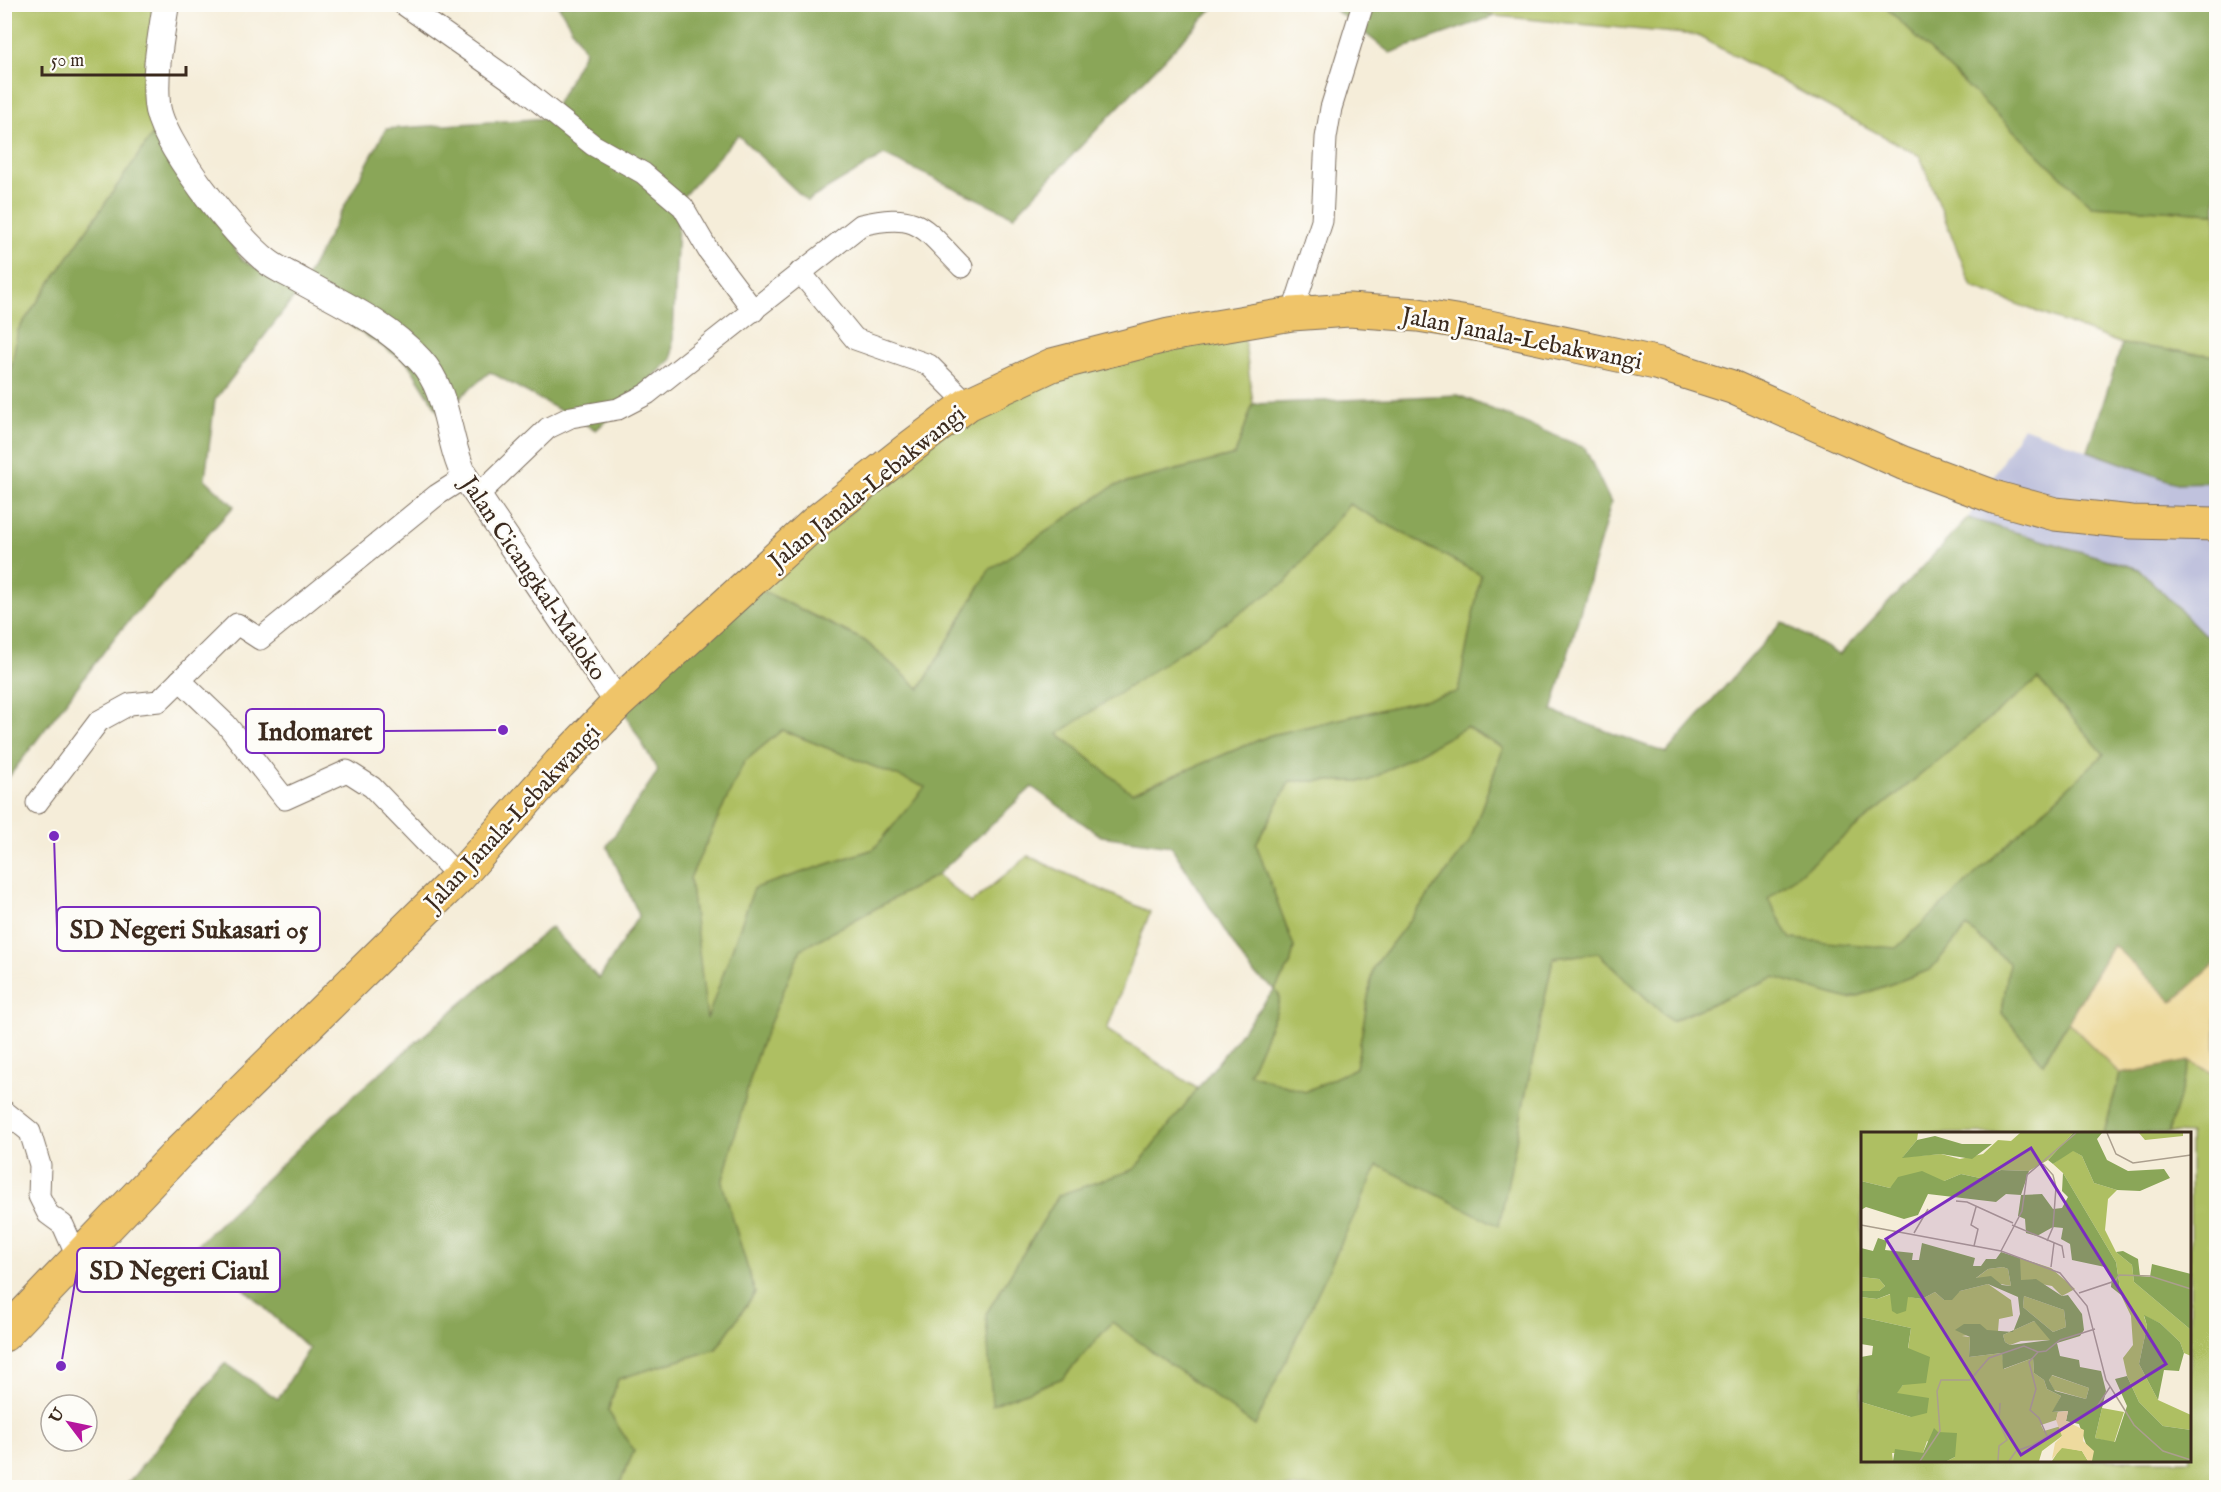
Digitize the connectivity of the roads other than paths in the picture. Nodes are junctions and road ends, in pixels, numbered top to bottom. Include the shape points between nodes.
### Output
1 (166, 4) edge
2 (403, 4) edge
3 (1363, 4) edge
4 (962, 267) dead end
5 (800, 272) junction
6 (754, 311) junction
7 (1292, 314) junction
8 (968, 404) junction
9 (471, 487) junction
10 (2217, 524) edge
11 (180, 680) junction
12 (618, 703) junction
13 (37, 803) dead end
14 (459, 877) junction
15 (4, 1110) edge
16 (78, 1259) junction
17 (4, 1335) edge

1 - 9 street, Jalan Cicangkal–Maloko via 157,106 177,154 227,222 268,262 384,326 421,361 442,395 455,458
2 - 6 street via 519,86 593,145 644,173 683,207 708,250
3 - 7 street via 1331,108 1322,221
4 - 5 street via 918,223 889,218 861,225
5 - 6 street
5 - 8 street via 855,339 929,365
6 - 9 street via 647,394 618,409 571,417 548,428
7 - 8 main road, Jalan Janala–Lebakwangi via 1169,335 1052,365
7 - 10 main road, Jalan Janala–Lebakwangi via 1349,310 1418,315 1660,364 1732,387 1903,463 1997,498 2055,514 2132,522
8 - 12 main road, Jalan Janala–Lebakwangi via 818,520
9 - 11 street via 437,495 260,639 237,624
9 - 12 street, Jalan Cicangkal–Maloko
11 - 13 street via 159,701 130,704 99,721
11 - 14 street via 226,724 285,799 347,771 372,787
12 - 14 main road, Jalan Janala–Lebakwangi
14 - 16 main road, Jalan Janala–Lebakwangi via 178,1152
15 - 16 street via 30,1132 40,1165 39,1196 48,1214 63,1225
16 - 17 main road, Jalan Janala–Lebakwangi

